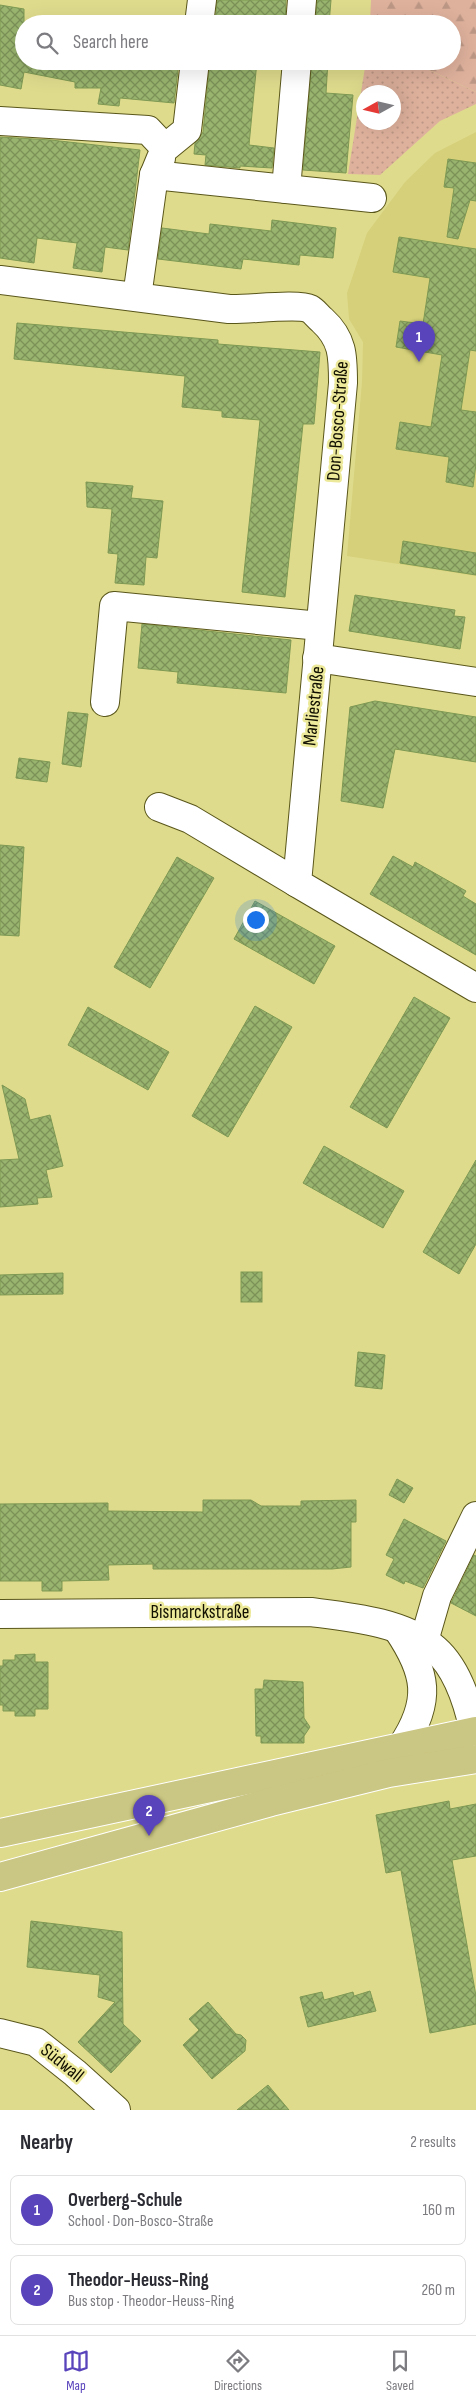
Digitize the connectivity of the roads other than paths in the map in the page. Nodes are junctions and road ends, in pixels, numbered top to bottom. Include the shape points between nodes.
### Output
1 (202, 0) edge
2 (302, 0) edge
3 (200, 15) edge
4 (301, 15) edge
5 (194, 70) edge
6 (296, 70) edge
7 (0, 121) edge
8 (165, 148) junction
9 (154, 175) junction
10 (286, 189) junction
11 (372, 198) dead end
12 (0, 280) edge
13 (137, 297) junction
14 (320, 626) junction
15 (317, 658) junction
16 (476, 682) edge
17 (104, 702) dead end
18 (158, 807) dead end
19 (297, 883) junction
20 (476, 988) edge
21 (476, 1516) edge
22 (0, 1614) edge
23 (398, 1630) junction
24 (424, 1641) junction
25 (475, 1731) edge
26 (402, 1746) junction
27 (476, 1759) edge
28 (0, 1817) edge
29 (71, 1818) junction
30 (0, 1833) edge
31 (0, 1852) edge
32 (0, 1877) edge
33 (0, 2033) edge
34 (116, 2110) edge

1 - 3 street
2 - 4 street
5 - 8 street via 187,130
6 - 10 street
7 - 8 street via 148,130
8 - 9 street
9 - 10 street
9 - 13 street
10 - 11 street
12 - 13 street, Don-Bosco-Straße
13 - 14 street, Don-Bosco-Straße via 229,309 287,306 310,309 332,329 343,353 343,383
14 - 15 street, Don-Bosco-Straße
14 - 17 street via 114,606
15 - 16 street, Marliestraße
15 - 19 street, Marliestraße
18 - 19 street via 190,820
19 - 20 street
21 - 24 street via 437,1596
22 - 23 street, Bismarckstraße via 311,1612 362,1619
23 - 24 street, Bismarckstraße
23 - 26 street via 414,1653 422,1686 421,1708 415,1726
24 - 25 street, Bismarckstraße via 445,1660 454,1674
25 - 26 main road
26 - 29 main road
27 - 32 main road via 388,1773 271,1802
28 - 29 main road
29 - 30 main road
29 - 31 main road
33 - 34 street, Südwall via 36,2042

